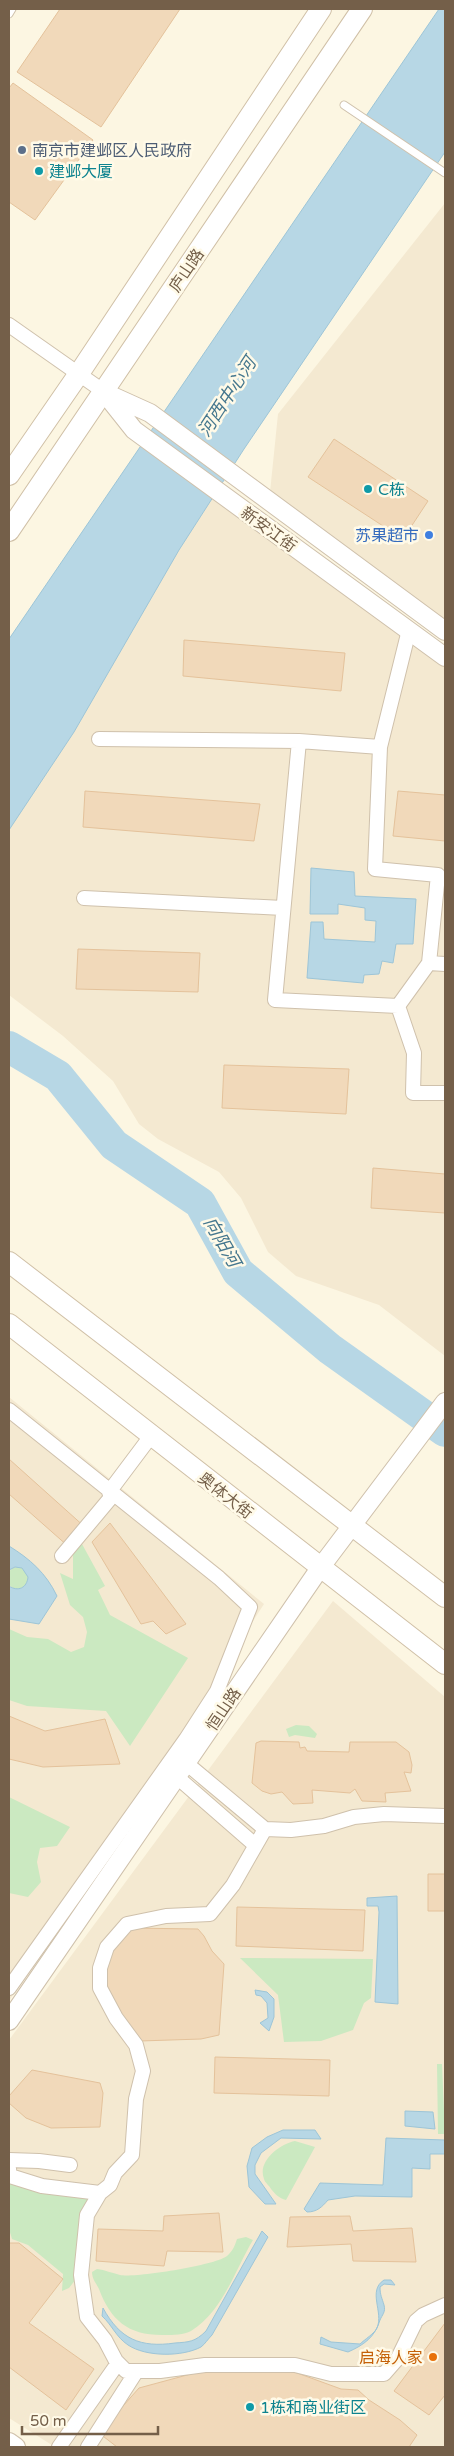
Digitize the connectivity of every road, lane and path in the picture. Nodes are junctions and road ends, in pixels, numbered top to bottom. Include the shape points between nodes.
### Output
1 (12, 9) edge
2 (321, 9) edge
3 (362, 9) edge
4 (9, 14) edge
5 (344, 105) dead end
6 (443, 172) edge
7 (9, 325) edge
8 (78, 375) junction
9 (103, 391) junction
10 (9, 475) edge
11 (9, 531) edge
12 (444, 628) edge
13 (409, 630) junction
14 (445, 657) edge
15 (98, 739) dead end
16 (299, 741) junction
17 (380, 747) junction
18 (84, 898) dead end
19 (283, 908) junction
20 (429, 963) junction
21 (445, 964) edge
22 (398, 1006) junction
23 (445, 1093) edge
24 (9, 1262) edge
25 (9, 1324) edge
26 (445, 1402) edge
27 (9, 1410) edge
28 (151, 1436) junction
29 (111, 1493) junction
30 (352, 1526) junction
31 (62, 1556) dead end
32 (320, 1568) junction
33 (445, 1597) edge
34 (445, 1664) edge
35 (182, 1770) junction
36 (445, 1816) edge
37 (265, 1829) junction
38 (255, 1845) junction
39 (9, 1988) edge
40 (9, 2021) edge
41 (9, 2160) edge
42 (70, 2166) dead end
43 (9, 2169) edge
44 (100, 2193) junction
45 (445, 2305) edge
46 (118, 2363) junction
47 (136, 2372) junction
48 (9, 2442) edge
49 (16, 2447) edge
50 (59, 2447) edge
51 (88, 2447) edge

1 - 4 lane
2 - 8 main road, 庐山路
3 - 9 main road, 庐山路
5 - 6 lane
7 - 8 street, 新安江街
8 - 9 street, 新安江街
8 - 10 main road, 庐山路
9 - 11 main road, 庐山路
9 - 12 street, 新安江街 via 150,414
9 - 13 street, 新安江街 via 134,430
13 - 14 street, 新安江街
13 - 17 street
15 - 16 street
16 - 17 street
16 - 19 street
17 - 20 street via 375,870 438,875
18 - 19 street
19 - 22 street via 275,1000
20 - 21 street
20 - 22 street
22 - 23 street via 414,1053 413,1093
24 - 30 main road
25 - 28 main road, 奥体大街
26 - 30 street, 恒山路
27 - 29 street
28 - 29 street
28 - 32 main road, 奥体大街
29 - 31 street
29 - 39 street via 219,1578 250,1608 217,1691
30 - 32 street, 恒山路
30 - 33 main road
32 - 34 main road, 奥体大街
32 - 35 street, 恒山路
35 - 37 street
35 - 38 street
35 - 40 street, 恒山路
36 - 37 street via 384,1814 354,1817 324,1826
37 - 38 street
38 - 44 street via 233,1885 210,1914 166,1916 127,1924 107,1947 100,1968 100,1988 136,2045 143,2071 136,2099 132,2155
41 - 42 street
43 - 44 street via 10,2176 42,2186
44 - 46 street via 88,2215 81,2275 88,2317
45 - 47 street via 416,2321 398,2358 384,2374 331,2374 295,2365 237,2364 205,2364
46 - 47 street via 126,2371
46 - 50 street
47 - 51 street
48 - 49 street

